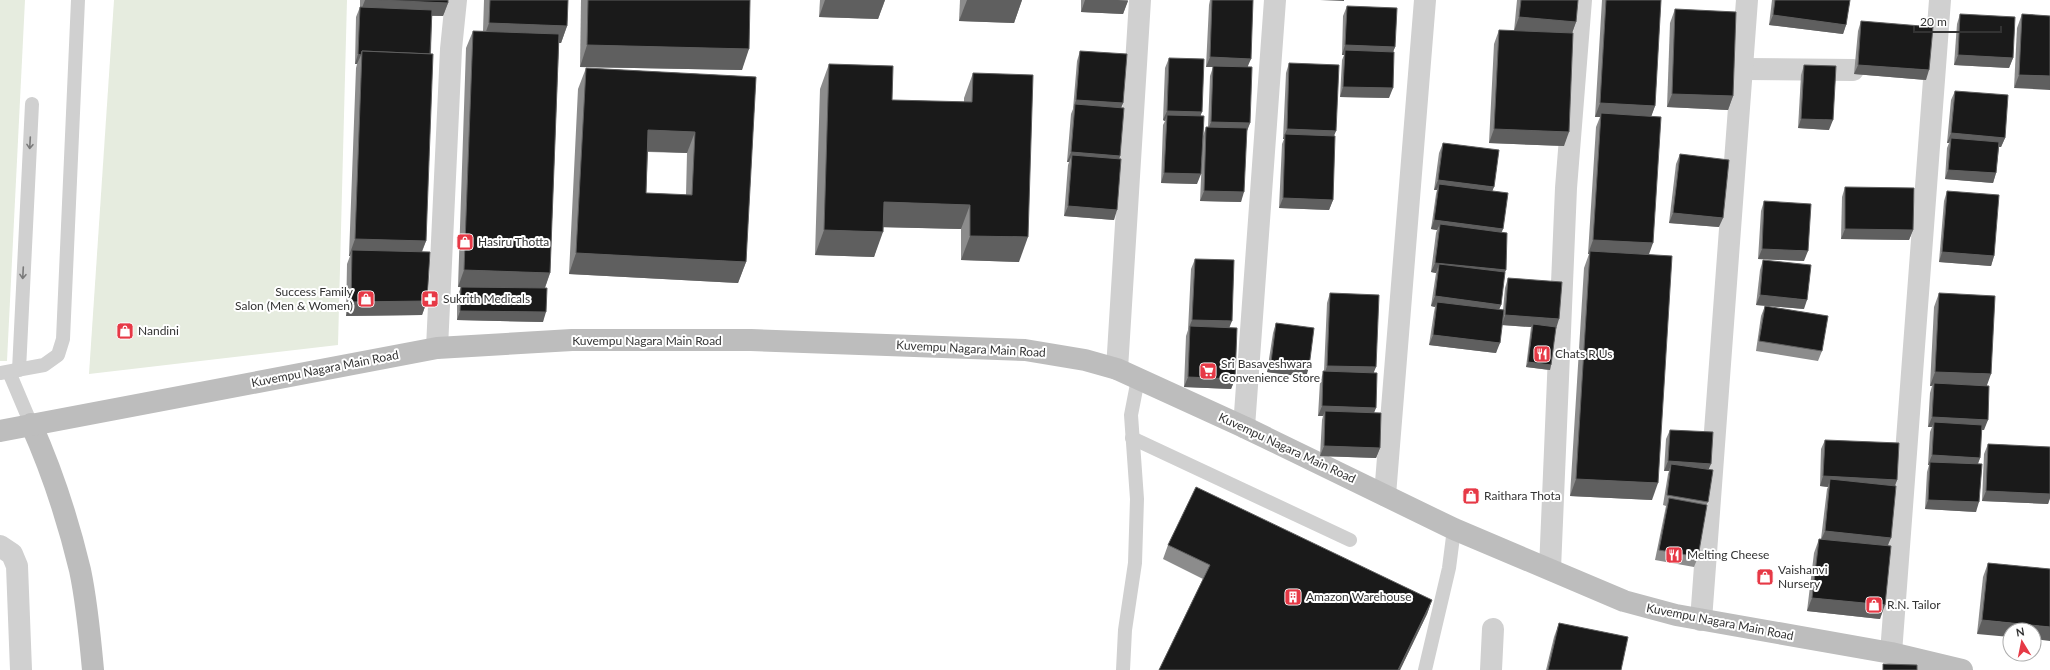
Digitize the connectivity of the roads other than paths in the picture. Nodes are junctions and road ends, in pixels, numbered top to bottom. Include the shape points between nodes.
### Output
1 (78, 0) edge
2 (456, 0) edge
3 (1140, 0) edge
4 (1275, 0) edge
5 (1425, 0) edge
6 (1581, 0) edge
7 (1747, 0) edge
8 (1940, 0) edge
9 (1744, 69) junction
10 (1853, 70) dead end
11 (32, 104) dead end
12 (437, 348) junction
13 (1117, 369) junction
14 (9, 372) edge
15 (1138, 379) junction
16 (31, 424) junction
17 (1244, 427) junction
18 (0, 431) edge
19 (1132, 438) junction
20 (1385, 495) junction
21 (1454, 529) junction
22 (1350, 540) dead end
23 (0, 546) edge
24 (1550, 569) junction
25 (1701, 620) junction
26 (1493, 629) dead end
27 (1891, 653) junction
28 (1933, 666) edge
29 (21, 670) edge
30 (93, 670) edge
31 (1123, 670) edge
32 (1425, 670) edge
33 (1491, 670) edge
34 (1962, 670) edge

1 - 14 lane via 63,339 58,355 44,365
2 - 12 street via 451,49
3 - 13 street
4 - 17 street
5 - 20 street
6 - 24 street via 1566,188
7 - 9 street
8 - 27 street
9 - 10 street
9 - 25 street
11 -> 14 lane
12 - 13 street, Kuvempu Nagara Main Road via 572,340 751,340 1025,350 1085,360
12 - 16 street, Kuvempu Nagara Main Road
13 - 15 street, Kuvempu Nagara Main Road
14 - 16 lane
15 - 17 street, Kuvempu Nagara Main Road
15 - 19 lane via 1132,415
16 - 18 street, Kuvempu Nagara Main Road
16 - 30 street via 50,468 80,570
17 - 20 street, Kuvempu Nagara Main Road
19 - 22 lane
19 - 31 lane via 1137,499 1135,563 1125,630
20 - 21 street, Kuvempu Nagara Main Road
21 - 24 street, Kuvempu Nagara Main Road
21 - 32 lane via 1449,568
23 - 29 street via 12,554 16,566
24 - 25 street, Kuvempu Nagara Main Road via 1646,608
25 - 27 street, Kuvempu Nagara Main Road
26 - 33 street
27 - 28 street, Kuvempu Nagara Main Road
28 - 34 street, Kuvempu Nagara Main Road

